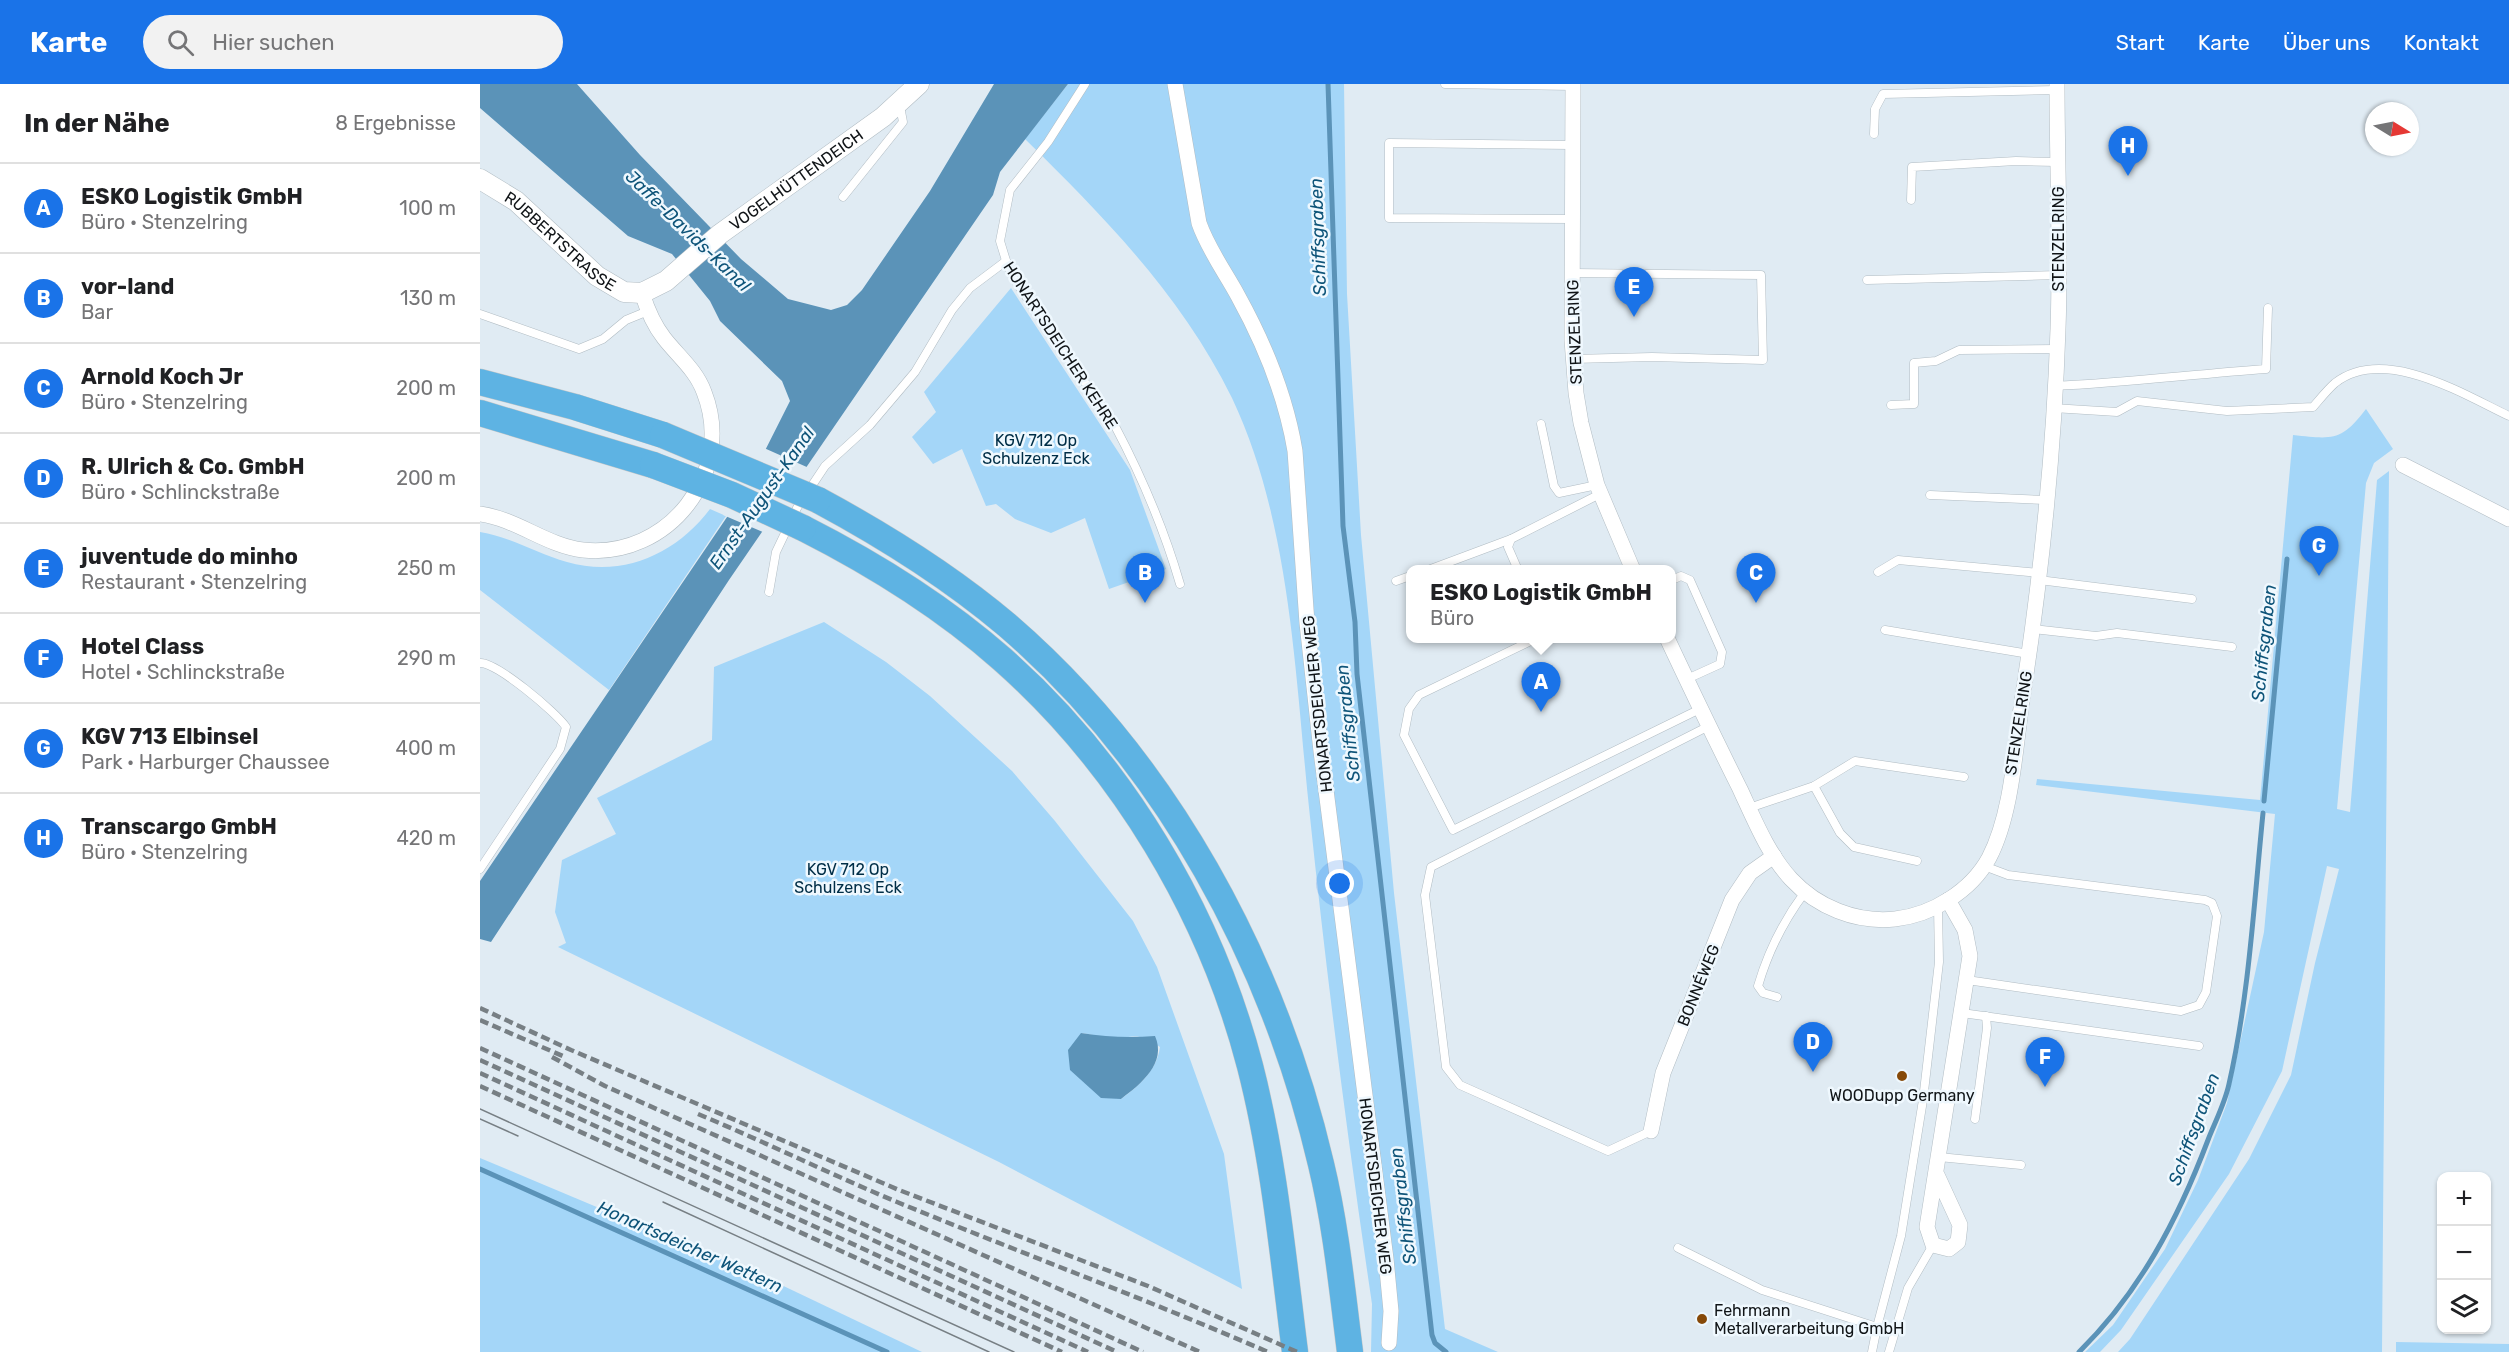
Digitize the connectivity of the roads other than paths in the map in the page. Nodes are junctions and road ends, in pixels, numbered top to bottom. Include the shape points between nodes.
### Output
1 (919, 84) edge
2 (1084, 84) edge
3 (1175, 84) edge
4 (1445, 84) edge
5 (1573, 85) edge
6 (2057, 87) edge
7 (899, 105) junction
8 (1874, 134) dead end
9 (1572, 145) junction
10 (2057, 162) junction
11 (480, 179) edge
12 (843, 198) dead end
13 (1911, 200) dead end
14 (1572, 219) junction
15 (1006, 261) junction
16 (1572, 273) junction
17 (2058, 276) junction
18 (1867, 280) dead end
19 (645, 302) junction
20 (2268, 308) dead end
21 (480, 314) edge
22 (2057, 349) junction
23 (1573, 359) junction
24 (480, 382) edge
25 (2055, 386) junction
26 (1891, 405) dead end
27 (2053, 408) junction
28 (480, 413) edge
29 (2509, 416) edge
30 (1541, 424) dead end
31 (2403, 465) dead end
32 (1599, 490) junction
33 (1930, 495) dead end
34 (2046, 500) junction
35 (480, 514) edge
36 (2509, 519) edge
37 (1511, 538) junction
38 (1441, 565) edge
39 (1516, 565) edge
40 (1631, 565) edge
41 (1878, 572) dead end
42 (2039, 576) junction
43 (1406, 577) edge
44 (1676, 578) edge
45 (1396, 581) dead end
46 (1180, 584) dead end
47 (770, 592) dead end
48 (2192, 598) dead end
49 (2032, 629) junction
50 (1885, 630) dead end
51 (1529, 643) edge
52 (1669, 643) edge
53 (2232, 647) dead end
54 (2029, 654) junction
55 (480, 663) edge
56 (1687, 679) junction
57 (1700, 709) junction
58 (1708, 726) junction
59 (1964, 777) dead end
60 (1814, 786) junction
61 (1749, 808) junction
62 (1774, 856) junction
63 (1917, 861) dead end
64 (1984, 866) junction
65 (480, 868) edge
66 (1805, 892) junction
67 (1943, 903) junction
68 (1967, 980) junction
69 (1777, 997) dead end
70 (1962, 1013) junction
71 (1986, 1016) junction
72 (2199, 1046) dead end
73 (1975, 1119) dead end
74 (1651, 1131) joint
75 (1939, 1157) junction
76 (2021, 1165) dead end
77 (1937, 1175) junction
78 (1932, 1245) junction
79 (1678, 1248) dead end
80 (1877, 1327) junction
81 (1389, 1343) dead end
82 (1295, 1352) edge
83 (1350, 1352) edge
84 (1872, 1352) edge
85 (1888, 1352) edge

1 - 7 street, VOGELHÜTTENDEICH
2 - 15 lane, HONARTSDEICHER KEHRE via 1010,190 1000,230
3 - 81 street, HONARTSDEICHER WEG via 1199,223 1271,366 1295,452 1307,623 1386,1259 1391,1311
4 - 5 lane
5 - 9 street, STENZELRING
6 - 8 lane via 1883,94 1875,109
6 - 10 street, STENZELRING
7 - 12 lane via 903,122
7 - 19 street, VOGELHÜTTENDEICH via 720,234
9 - 14 street, STENZELRING
9 - 14 lane via 1389,143 1389,218
10 - 13 lane via 1912,167
10 - 17 street, STENZELRING
11 - 19 street, RUBBERTSTRASSE via 516,201 597,276
14 - 16 street, STENZELRING
15 - 46 lane, HONARTSDEICHER KEHRE via 1126,448 1164,530
15 - 47 lane via 970,288 952,310 915,372 870,425 825,466 797,508 776,552
16 - 23 street, STENZELRING
16 - 23 lane via 1761,275 1763,360
17 - 18 lane
17 - 22 street, STENZELRING
19 - 21 lane via 603,339 579,348
19 - 35 street via 664,339 698,378 708,406 711,432 705,476 682,513 642,542 600,550 571,547
20 - 25 lane via 2266,369 2161,376 2133,383
22 - 25 street, STENZELRING
22 - 26 lane via 1959,350 1936,361 1914,363 1914,404
23 - 32 street, STENZELRING via 1581,423
24 - 83 highway, bridge via 663,435 818,500 878,532 1006,625 1109,728 1154,787 1236,926 1266,993 1299,1084 1322,1165
25 - 27 street, STENZELRING
27 - 29 lane via 2117,412 2137,401 2227,411 2313,407 2336,382 2363,370 2417,373
27 - 34 street, STENZELRING
28 - 82 highway, bridge via 653,465 732,495 854,554 910,590 1003,660 1081,742 1158,848 1183,891 1230,998 1251,1068 1276,1200
30 - 32 lane via 1554,486 1559,493
31 - 36 street
32 - 37 lane
32 - 40 street, STENZELRING
33 - 34 lane
34 - 42 street, STENZELRING
37 - 38 lane
37 - 39 lane via 1508,547
41 - 42 lane via 1898,560
42 - 48 lane
42 - 49 street, STENZELRING
43 - 45 lane
44 - 56 lane via 1690,580 1722,652 1720,664
49 - 53 lane via 2096,636 2117,633
49 - 54 street, STENZELRING
50 - 54 lane
51 - 57 lane via 1419,695 1409,709 1404,735 1453,830
52 - 56 street, STENZELRING
54 - 64 street, STENZELRING via 2006,804
55 - 65 lane via 494,667 526,690 566,727 560,749
56 - 57 street, STENZELRING
57 - 58 street, STENZELRING
58 - 61 street, STENZELRING
58 - 74 lane via 1431,867 1425,895 1446,1067 1460,1085 1608,1151
59 - 60 lane via 1855,761
60 - 61 lane
60 - 63 lane via 1840,833 1854,847
61 - 62 street, STENZELRING
62 - 66 street, STENZELRING
62 - 74 street, BONNÉWEG via 1750,873 1732,900 1663,1073
64 - 67 street, STENZELRING
64 - 68 lane via 2008,875 2212,903 2217,916 2210,970 2199,1005 2181,1011
66 - 67 street, STENZELRING via 1829,908 1871,919 1898,919
66 - 69 lane via 1790,912 1758,986 1763,993
67 - 68 street via 1968,939
67 - 80 lane via 1923,1100 1900,1236
68 - 70 street
70 - 71 lane
70 - 75 street
71 - 72 lane
71 - 73 lane
75 - 76 lane
75 - 77 street
77 - 78 street via 1927,1227
77 - 78 street via 1956,1214 1960,1234 1958,1242 1949,1249
78 - 85 lane via 1908,1288
79 - 80 lane via 1762,1290
80 - 84 lane

